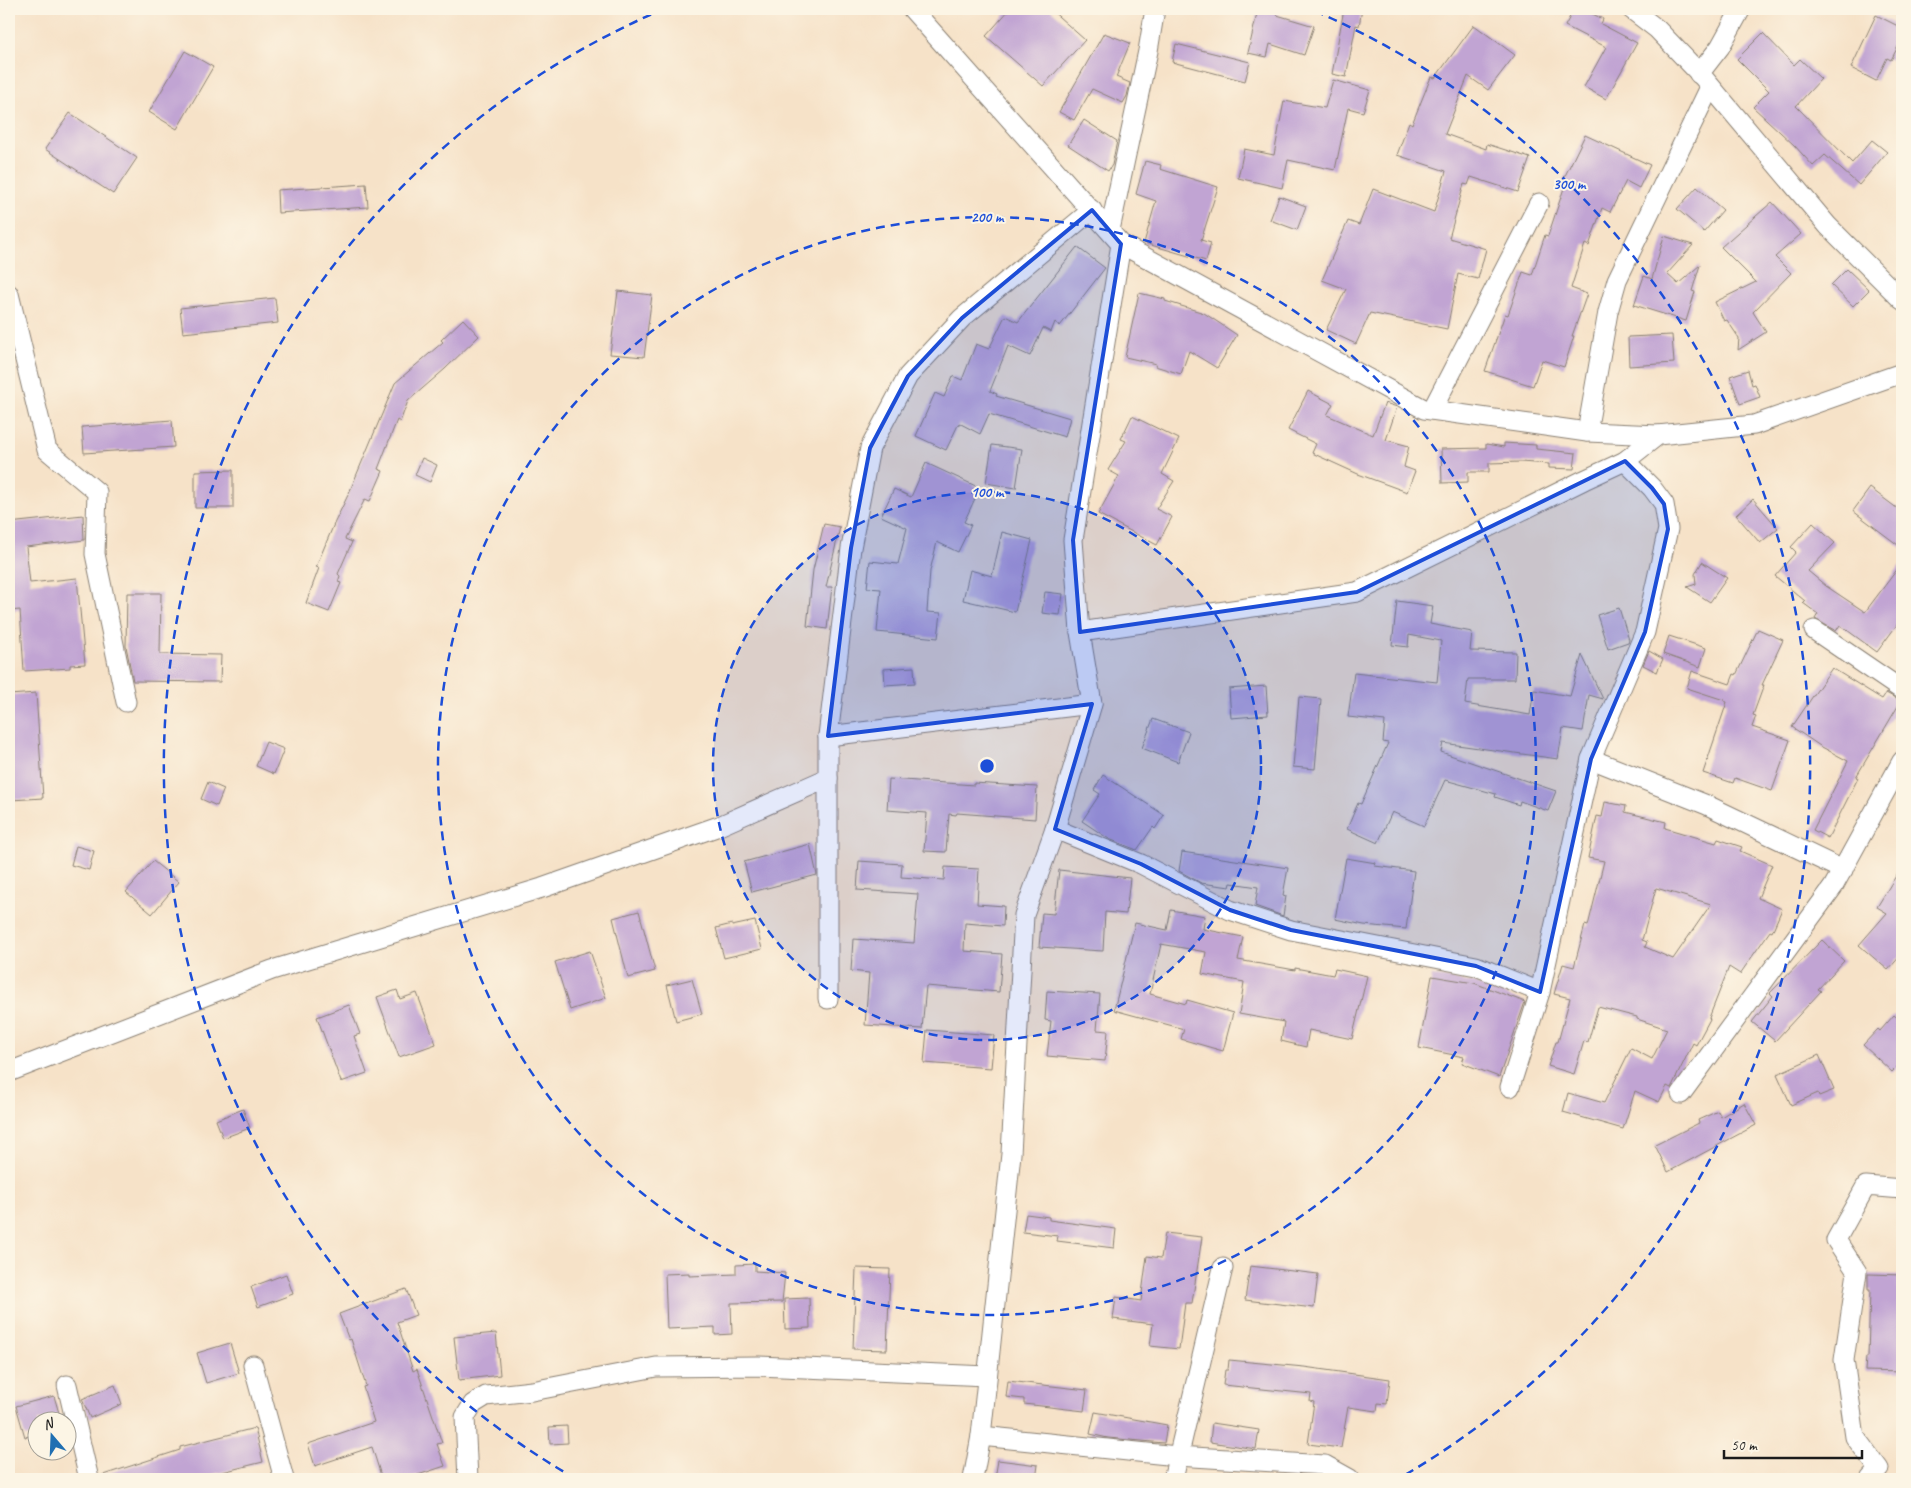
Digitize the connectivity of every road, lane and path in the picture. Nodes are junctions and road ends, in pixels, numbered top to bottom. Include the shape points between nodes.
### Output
1 (912, 9) edge
2 (1155, 9) edge
3 (1630, 9) edge
4 (1740, 9) edge
5 (1705, 80) junction
6 (1539, 203) dead end
7 (1092, 210) junction
8 (1116, 237) junction
9 (9, 294) edge
10 (1902, 300) edge
11 (1902, 373) edge
12 (1432, 410) junction
13 (1587, 432) junction
14 (1658, 435) junction
15 (1625, 461) junction
16 (1814, 630) dead end
17 (1080, 632) junction
18 (1902, 690) edge
19 (126, 702) dead end
20 (1092, 704) junction
21 (828, 736) junction
22 (1591, 759) junction
23 (1902, 761) edge
24 (828, 778) junction
25 (1055, 829) junction
26 (1843, 870) junction
27 (1540, 992) junction
28 (828, 999) dead end
29 (9, 1072) edge
30 (1510, 1087) dead end
31 (1681, 1094) dead end
32 (1902, 1189) edge
33 (1223, 1268) dead end
34 (253, 1365) dead end
35 (987, 1376) junction
36 (68, 1385) dead end
37 (981, 1436) junction
38 (1178, 1456) junction
39 (89, 1479) edge
40 (284, 1479) edge
41 (468, 1479) edge
42 (973, 1479) edge
43 (1173, 1479) edge
44 (1350, 1479) edge
45 (1870, 1479) edge

1 - 7 street
2 - 8 street
3 - 5 street via 1657,29
4 - 5 street
5 - 10 street via 1828,226
5 - 13 street via 1617,280 1608,312
6 - 12 street
7 - 8 street
7 - 21 street via 962,318 908,376 870,448 851,548
8 - 12 street via 1424,409
8 - 17 street via 1073,540
9 - 19 street via 47,450 96,492 95,554
11 - 14 street via 1754,425
12 - 13 street
13 - 14 street
14 - 15 street
15 - 17 street via 1358,592
15 - 22 street via 1664,504 1668,529 1645,632
16 - 18 street
17 - 20 street
20 - 21 street
20 - 25 street
21 - 24 street
22 - 26 street via 1707,805
22 - 27 street
23 - 26 street
24 - 28 street
24 - 29 street via 719,826 542,888 272,970
25 - 27 street via 1141,864 1230,910 1291,930 1476,966
25 - 35 street via 1024,915 1012,1154
26 - 31 street
27 - 30 street
32 - 45 street via 1866,1186 1836,1240 1857,1272 1844,1360 1855,1437 1879,1469
33 - 38 street
34 - 40 street
35 - 37 street
35 - 41 street via 759,1366 656,1367 486,1396 473,1404 465,1417
36 - 39 street
37 - 38 street
37 - 42 street
38 - 43 street
38 - 44 street via 1325,1465

